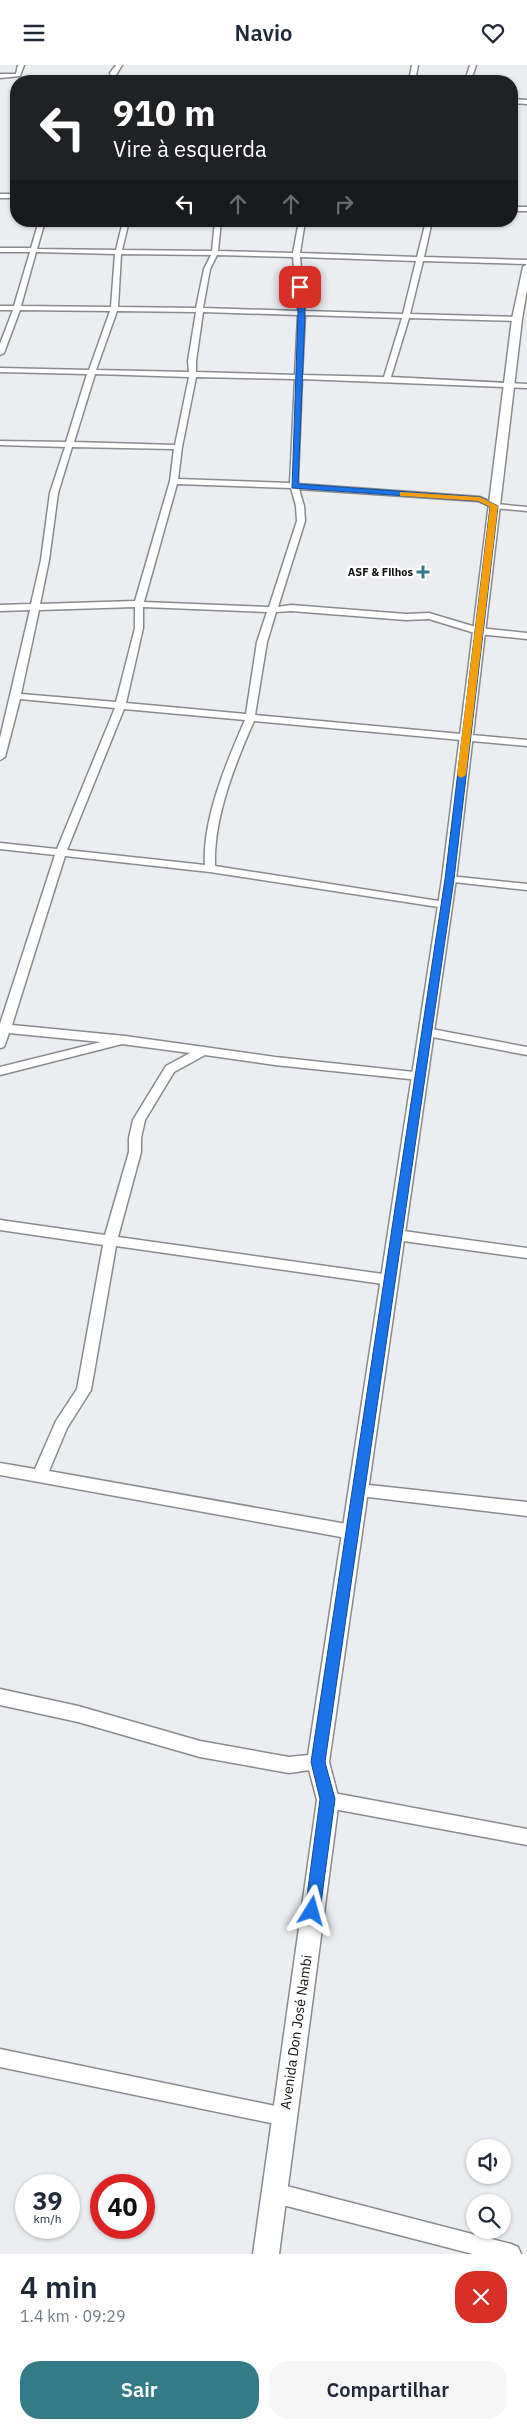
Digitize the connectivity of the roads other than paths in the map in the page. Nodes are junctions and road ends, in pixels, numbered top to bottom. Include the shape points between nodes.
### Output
1 (40, 227) edge
2 (124, 227) edge
3 (217, 227) edge
4 (301, 227) edge
5 (428, 227) edge
6 (0, 250) edge
7 (33, 251) junction
8 (118, 253) junction
9 (214, 253) junction
10 (296, 256) junction
11 (420, 259) junction
12 (527, 262) edge
13 (527, 267) edge
14 (0, 309) edge
15 (17, 309) junction
16 (200, 310) junction
17 (114, 311) junction
18 (302, 313) junction
19 (406, 316) junction
20 (517, 319) junction
21 (0, 353) edge
22 (0, 370) edge
23 (92, 372) junction
24 (193, 375) junction
25 (298, 378) junction
26 (388, 379) junction
27 (509, 385) junction
28 (527, 386) edge
29 (0, 443) edge
30 (68, 445) junction
31 (178, 447) junction
32 (174, 481) junction
33 (294, 486) junction
34 (494, 506) junction
35 (527, 509) edge
36 (139, 604) junction
37 (0, 607) edge
38 (33, 607) junction
39 (271, 610) junction
40 (478, 631) junction
41 (527, 636) edge
42 (16, 696) junction
43 (120, 707) junction
44 (250, 719) junction
45 (465, 737) junction
46 (527, 743) edge
47 (0, 757) edge
48 (0, 845) edge
49 (61, 853) junction
50 (210, 869) junction
51 (450, 879) junction
52 (527, 887) edge
53 (444, 905) junction
54 (3, 1028) edge
55 (426, 1032) junction
56 (125, 1040) junction
57 (0, 1044) edge
58 (160, 1046) junction
59 (527, 1051) edge
60 (202, 1052) junction
61 (170, 1069) junction
62 (0, 1071) edge
63 (419, 1076) junction
64 (0, 1225) edge
65 (396, 1235) junction
66 (110, 1241) junction
67 (527, 1253) edge
68 (390, 1280) junction
69 (0, 1469) edge
70 (39, 1477) junction
71 (360, 1489) junction
72 (527, 1509) edge
73 (352, 1532) junction
74 (0, 1697) edge
75 (318, 1762) junction
76 (328, 1799) junction
77 (527, 1837) edge
78 (0, 2058) edge
79 (285, 2117) junction
80 (275, 2193) junction
81 (266, 2254) edge
82 (511, 2254) edge

1 - 7 street
2 - 8 street
3 - 9 street
4 - 10 street
5 - 11 street
6 - 7 street
7 - 8 street
7 - 15 street
8 - 9 street
8 - 17 street
9 - 10 street
9 - 16 street via 207,269
10 - 11 street
10 - 18 street
11 - 12 street
11 - 19 street
13 - 20 street, Avenida Don José Nambi
14 - 15 street
15 - 17 street
15 - 21 street
16 - 17 street
16 - 18 street
16 - 24 street
17 - 23 street
18 - 19 street
18 - 25 street
19 - 20 street
19 - 26 street
20 - 27 street, Avenida Don José Nambi
22 - 23 street
23 - 24 street
23 - 30 street
24 - 25 street
24 - 31 street
25 - 26 street
25 - 33 street
26 - 27 street
27 - 28 street
27 - 34 street, Avenida Don José Nambi
29 - 30 street
30 - 31 street
30 - 38 street via 54,493
31 - 32 street
32 - 33 street
32 - 36 street
33 - 34 street via 480,499
33 - 39 street via 302,508 300,521
34 - 35 street
34 - 40 street, Avenida Don José Nambi
36 - 38 street
36 - 39 street
36 - 43 street via 139,628
37 - 38 street
38 - 42 street
39 - 40 street via 291,608 440,617
39 - 44 street via 262,642
40 - 41 street
40 - 45 street, Avenida Don José Nambi
42 - 43 street
42 - 47 street
43 - 44 street
43 - 49 street
44 - 45 street
44 - 50 street via 214,819 209,850
45 - 46 street
45 - 51 street, Avenida Don José Nambi
48 - 49 street
49 - 50 street
49 - 54 street
50 - 53 street
51 - 52 street
51 - 53 street, Avenida Don José Nambi
53 - 55 street, Avenida Don José Nambi
54 - 56 street
54 - 57 street
55 - 59 street
55 - 63 street, Avenida Don José Nambi
56 - 58 street
56 - 62 street
58 - 60 street
58 - 61 street
60 - 61 street
60 - 63 street
61 - 66 street via 136,1129 135,1152
63 - 65 street, Avenida Don José Nambi
64 - 66 street
65 - 67 street
65 - 68 street, Avenida Don José Nambi
66 - 68 street
66 - 70 street via 84,1390 62,1425
68 - 71 street, Avenida Don José Nambi
69 - 70 street
70 - 73 street
71 - 72 street
71 - 73 street, Avenida Don José Nambi
73 - 75 street, Avenida Don José Nambi
74 - 75 street via 78,1714 200,1749 289,1765
75 - 76 street, Avenida Don José Nambi
76 - 77 street
76 - 79 street, Avenida Don José Nambi
78 - 79 street
79 - 80 street, Avenida Don José Nambi
80 - 81 street, Avenida Don José Nambi
80 - 82 street

